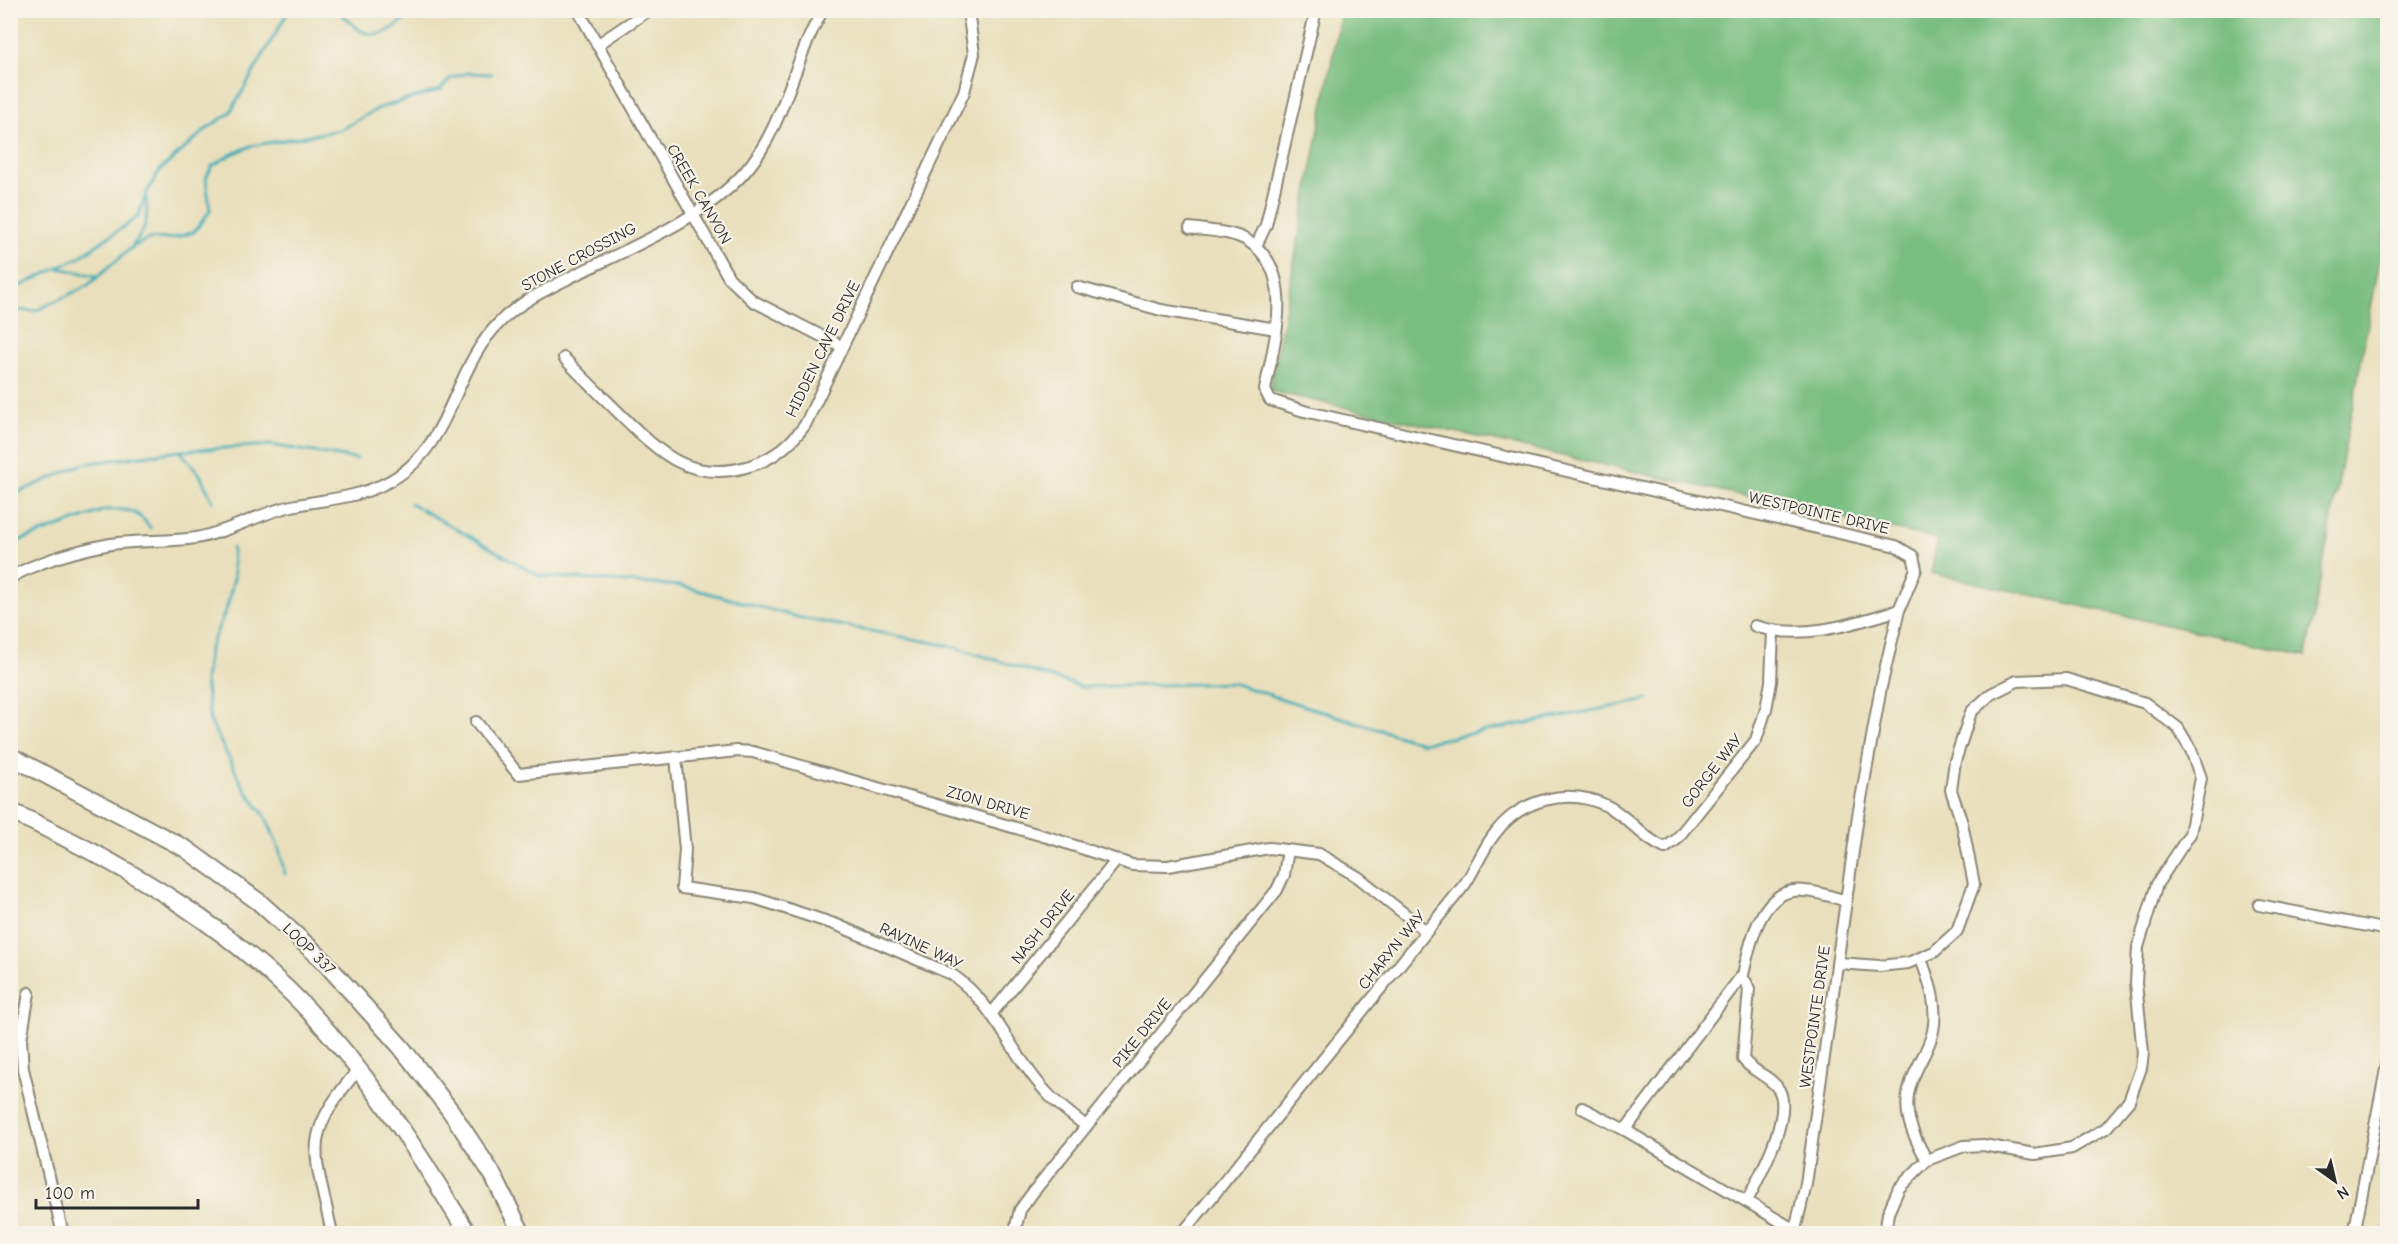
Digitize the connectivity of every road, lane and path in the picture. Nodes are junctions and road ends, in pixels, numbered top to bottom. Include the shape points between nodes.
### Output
1 (578, 10) edge
2 (649, 10) edge
3 (823, 10) edge
4 (968, 10) edge
5 (1316, 10) edge
6 (597, 45) junction
7 (693, 214) junction
8 (1190, 228) dead end
9 (1256, 246) junction
10 (1077, 287) dead end
11 (1276, 329) junction
12 (841, 346) junction
13 (564, 358) dead end
14 (10, 578) edge
15 (1899, 610) junction
16 (1755, 626) dead end
17 (1773, 632) junction
18 (476, 722) dead end
19 (12, 757) edge
20 (676, 757) junction
21 (10, 811) edge
22 (1665, 848) joint
23 (1288, 849) junction
24 (1116, 861) junction
25 (1846, 901) junction
26 (2259, 905) dead end
27 (2388, 930) edge
28 (1426, 931) junction
29 (1921, 959) junction
30 (1838, 963) junction
31 (1742, 979) junction
32 (29, 993) dead end
33 (992, 1013) junction
34 (2388, 1059) edge
35 (358, 1070) junction
36 (1582, 1108) dead end
37 (1086, 1126) junction
38 (1624, 1130) junction
39 (1927, 1160) junction
40 (1747, 1201) junction
41 (1795, 1232) edge
42 (63, 1233) edge
43 (332, 1233) edge
44 (468, 1233) edge
45 (522, 1233) edge
46 (1014, 1233) edge
47 (1182, 1233) edge
48 (1885, 1233) edge
49 (2354, 1233) edge

1 - 6 street, CREEK CANYON
2 - 6 street
3 - 7 street, STONE CROSSING via 770,135 753,162 730,186
4 - 12 street, HIDDEN CAVE DRIVE via 974,54 964,92
5 - 9 street via 1266,225
6 - 7 street, CREEK CANYON
7 - 12 street, CREEK CANYON via 729,278 741,291 775,314
7 - 14 street, STONE CROSSING via 538,294 500,321 479,348 440,432 398,476 379,487 338,499 291,506 197,537 95,548 29,568
8 - 9 street via 1238,236
9 - 11 street, WESTPOINTE DRIVE via 1279,292
10 - 11 street via 1161,310
11 - 15 street, WESTPOINTE DRIVE via 1265,390 1270,400 1903,548 1913,556 1916,565
12 - 13 street, HIDDEN CAVE DRIVE via 805,425 794,439 775,455 730,472 692,468 657,450
15 - 17 street via 1831,629
15 - 25 street, WESTPOINTE DRIVE via 1881,687
16 - 17 street
17 - 22 street, GORGE WAY via 1771,682 1756,740 1676,840
18 - 20 street, ZION DRIVE via 518,774
19 - 45 main road, LOOP 337 via 186,849 259,902 321,958 401,1047 450,1110 494,1175
20 - 24 street, ZION DRIVE via 753,752 1054,838
20 - 33 street, RAVINE WAY via 685,850 682,888 748,897 837,925 940,968 963,982
21 - 35 main road via 92,850 215,927 300,1002
22 - 28 street, CHARYN WAY via 1601,804 1571,797 1543,800 1521,810 1501,826 1465,884
23 - 24 street, ZION DRIVE via 1228,853 1168,866
23 - 28 street, ZION DRIVE via 1329,858
23 - 37 street, PIKE DRIVE via 1277,890
24 - 33 street, NASH DRIVE
25 - 30 street, WESTPOINTE DRIVE
25 - 31 street via 1804,891 1776,897 1760,918
26 - 27 street
28 - 47 street, CHARYN WAY
29 - 30 street via 1892,966
29 - 39 street via 1933,992 1935,1017 1929,1046 1910,1085 1906,1110 1912,1134
29 - 39 street via 1957,931 1974,884 1951,790 1971,712 1991,694 2017,681 2066,679 2145,703 2178,728 2201,778 2190,834 2157,884 2138,947 2136,983 2143,1053 2128,1101 2106,1128 2072,1148 2035,1154 1983,1145 1964,1146
30 - 41 street, WESTPOINTE DRIVE via 1806,1184
31 - 38 street via 1737,980
31 - 40 street via 1749,989 1743,1059 1774,1084 1781,1098 1773,1148
32 - 42 street via 21,1040 23,1069
33 - 37 street, RAVINE WAY via 1047,1093
34 - 49 street
35 - 43 street via 323,1116 316,1140 317,1170
35 - 44 main road via 413,1145
36 - 38 street
37 - 46 street, PIKE DRIVE via 1020,1210
38 - 40 street
39 - 48 street via 1899,1188 1888,1213
40 - 41 street

